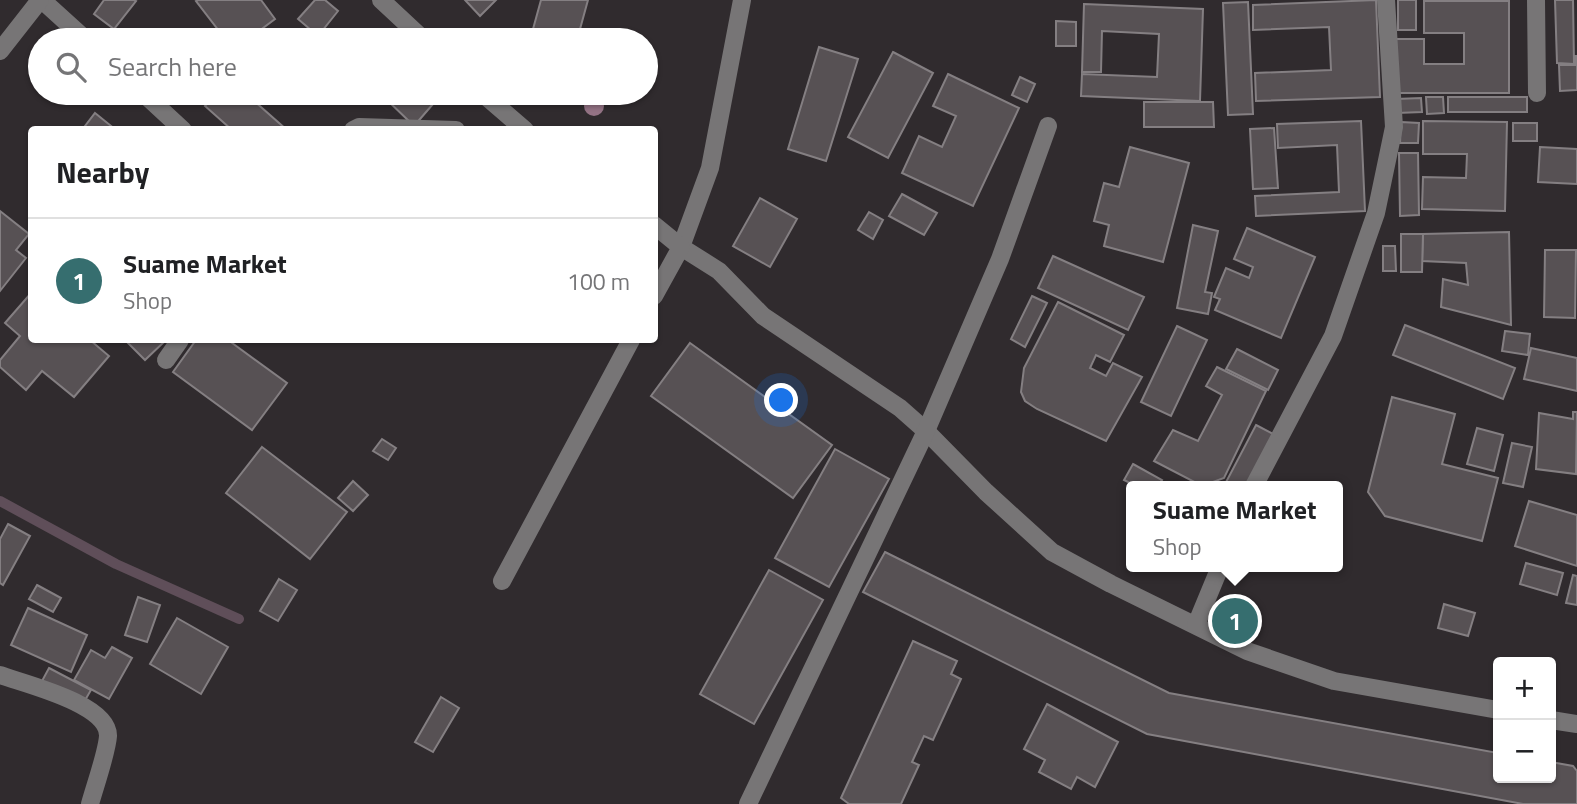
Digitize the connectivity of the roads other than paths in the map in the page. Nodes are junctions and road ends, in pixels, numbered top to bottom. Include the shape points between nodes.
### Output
1 (41, 0) edge
2 (381, 0) edge
3 (742, 0) edge
4 (1386, 0) edge
5 (1536, 0) edge
6 (72, 28) edge
7 (411, 28) edge
8 (0, 51) edge
9 (1537, 93) dead end
10 (156, 105) edge
11 (496, 105) edge
12 (179, 126) edge
13 (520, 126) edge
14 (1048, 126) dead end
15 (658, 228) edge
16 (681, 247) junction
17 (658, 289) edge
18 (178, 343) edge
19 (629, 343) edge
20 (166, 360) dead end
21 (926, 431) junction
22 (1257, 481) edge
23 (1218, 572) edge
24 (502, 581) dead end
25 (1196, 625) junction
26 (0, 675) edge
27 (1493, 709) edge
28 (1556, 721) edge
29 (1577, 724) edge
30 (90, 804) edge
31 (748, 804) edge

1 - 6 street
1 - 8 street
2 - 7 street
3 - 16 street via 710,168
4 - 22 street via 1394,127 1376,213 1333,336
5 - 9 street
10 - 12 street
11 - 13 street
14 - 21 street via 1000,258
15 - 16 street
16 - 17 street
16 - 21 street via 719,271 764,316 900,408
18 - 20 street
19 - 24 street
21 - 25 street via 1052,552
21 - 31 street
23 - 25 street
25 - 27 street via 1247,651 1334,681
26 - 30 street via 86,706 101,717 108,734
28 - 29 street

